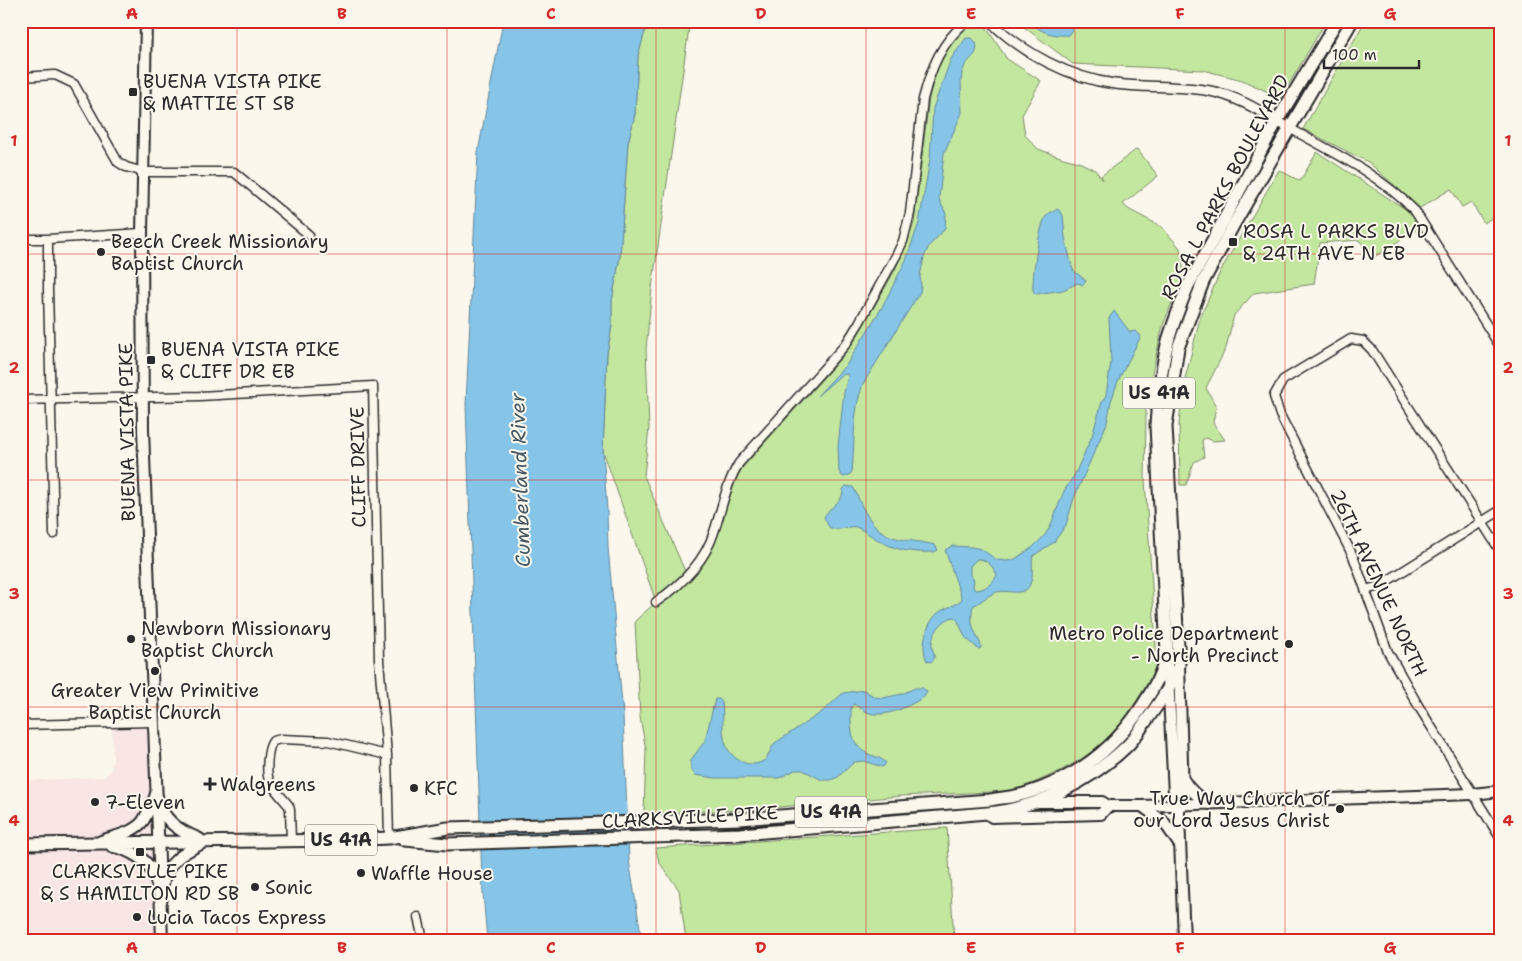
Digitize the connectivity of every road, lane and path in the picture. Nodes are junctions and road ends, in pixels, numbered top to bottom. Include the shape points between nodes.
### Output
1 (146, 21) edge
2 (966, 21) edge
3 (990, 21) edge
4 (1337, 21) edge
5 (1352, 21) edge
6 (21, 77) edge
7 (1278, 121) junction
8 (1289, 128) junction
9 (144, 172) junction
10 (142, 232) junction
11 (309, 235) dead end
12 (21, 239) edge
13 (48, 239) junction
14 (1501, 348) edge
15 (144, 396) junction
16 (52, 399) junction
17 (21, 400) edge
18 (1501, 510) edge
19 (1482, 522) junction
20 (54, 534) dead end
21 (1501, 552) edge
22 (1366, 590) junction
23 (656, 602) dead end
24 (1167, 654) junction
25 (1179, 665) junction
26 (1169, 687) junction
27 (154, 722) junction
28 (21, 725) edge
29 (387, 756) junction
30 (1183, 779) junction
31 (1501, 791) edge
32 (1472, 794) junction
33 (156, 795) junction
34 (990, 800) junction
35 (1034, 802) junction
36 (1105, 804) junction
37 (1211, 804) junction
38 (1179, 805) junction
39 (1142, 806) junction
40 (987, 813) junction
41 (389, 838) junction
42 (1501, 839) edge
43 (291, 841) junction
44 (159, 842) junction
45 (205, 842) junction
46 (93, 843) junction
47 (21, 844) edge
48 (1180, 846) junction
49 (161, 900) junction
50 (418, 917) dead end
51 (162, 940) edge
52 (423, 940) edge
53 (1184, 940) edge

1 - 9 main road, BUENA VISTA PIKE
2 - 23 street via 943,46 927,82 910,213 903,240 888,272 846,344 739,463 728,484 708,546 680,584
3 - 7 street via 1032,54 1078,75 1114,84 1211,91
4 - 7 main road, ROSA L PARKS BOULEVARD / US 41A
5 - 8 main road, ROSA L PARKS BOULEVARD / US 41A
6 - 9 street via 55,75 74,84 118,162
7 - 8 street
7 - 24 main road, ROSA L PARKS BOULEVARD / US 41A via 1188,286 1167,345 1156,425
8 - 14 street via 1365,170 1416,211
8 - 25 main road, ROSA L PARKS BOULEVARD / US 41A via 1203,282 1178,348 1166,426
9 - 10 main road, BUENA VISTA PIKE
9 - 11 street via 234,172
10 - 13 street
10 - 15 main road, BUENA VISTA PIKE
12 - 13 street
13 - 16 street
15 - 16 street, CLIFF DRIVE
15 - 27 main road, BUENA VISTA PIKE
15 - 29 street, CLIFF DRIVE via 373,386 379,660
16 - 17 street, CLIFF DRIVE
16 - 20 street
18 - 19 street
19 - 21 street
19 - 22 street via 1378,586
19 - 22 street, 26TH AVENUE NORTH via 1372,350 1363,341 1351,339 1283,380 1274,396 1280,415 1353,556
22 - 32 street, 26TH AVENUE NORTH via 1388,652
24 - 26 main road, ROSA L PARKS BOULEVARD
24 - 34 main road, US 41A via 1158,680 1139,712 1100,756 1041,787 1016,796
25 - 26 main road, US 41A
25 - 30 main road, ROSA L PARKS BOULEVARD
26 - 35 main road, US 41A via 1129,743 1106,764 1080,782
26 - 38 main road, ROSA L PARKS BOULEVARD via 1174,794
27 - 28 street
27 - 33 main road, BUENA VISTA PIKE
29 - 41 street, CLIFF DRIVE
29 - 43 street via 328,741 273,741 269,748 268,776 289,806
30 - 37 main road via 1201,799
30 - 38 main road, ROSA L PARKS BOULEVARD
31 - 32 main road, CLARKSVILLE PIKE
32 - 37 main road, CLARKSVILLE PIKE
32 - 42 street, 26TH AVENUE NORTH
33 - 44 main road, BUENA VISTA PIKE
33 - 45 main road via 160,809 172,823
33 - 46 main road via 139,825
34 - 35 main road, CLARKSVILLE PIKE
34 - 41 main road, CLARKSVILLE PIKE / US 41A via 740,819 448,828
35 - 36 main road, CLARKSVILLE PIKE
35 - 40 main road, US 41A via 1011,810
36 - 39 main road, CLARKSVILLE PIKE
36 - 40 main road, CLARKSVILLE PIKE via 1101,814 992,818
37 - 38 main road, CLARKSVILLE PIKE
38 - 39 main road, CLARKSVILLE PIKE
38 - 48 main road
39 - 48 main road via 1166,825
40 - 41 main road, CLARKSVILLE PIKE / US 41A via 672,837 447,844
41 - 43 main road, CLARKSVILLE PIKE / US 41A
43 - 45 main road, CLARKSVILLE PIKE / US 41A
44 - 45 main road, CLARKSVILLE PIKE / US 41A
44 - 46 main road, CLARKSVILLE PIKE / US 41A
44 - 49 main road, BUENA VISTA PIKE
45 - 49 main road via 187,851 170,866 164,878
46 - 47 main road, CLARKSVILLE PIKE / US 41A
46 - 49 main road via 119,848 140,858 155,876
48 - 53 main road
49 - 51 main road
50 - 52 street

